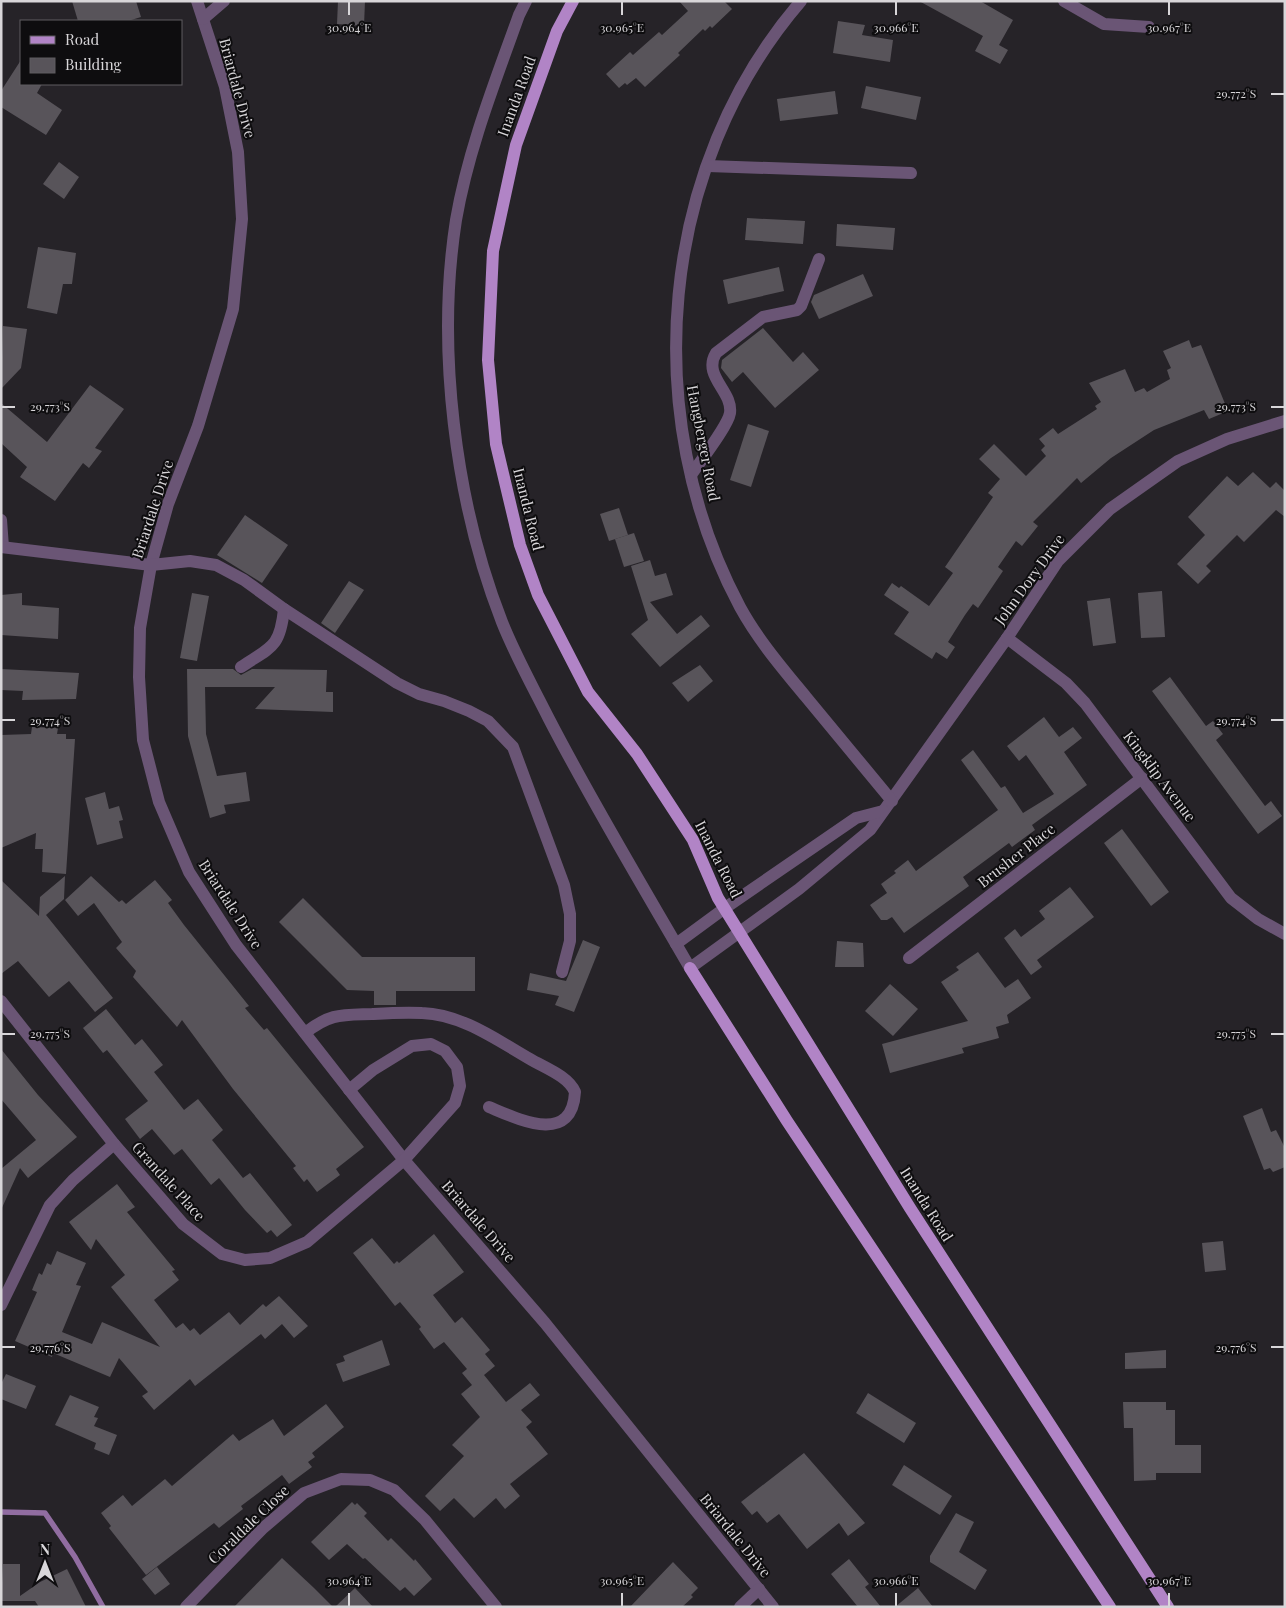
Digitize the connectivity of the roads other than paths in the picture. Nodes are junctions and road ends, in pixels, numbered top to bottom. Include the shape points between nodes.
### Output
1 (197, 1) edge
2 (224, 1) edge
3 (526, 1) edge
4 (573, 1) edge
5 (801, 1) edge
6 (1064, 1) edge
7 (202, 19) junction
8 (1149, 27) dead end
9 (708, 166) junction
10 (911, 173) dead end
11 (819, 259) dead end
12 (1285, 421) edge
13 (691, 475) junction
14 (1, 520) edge
15 (2, 547) edge
16 (151, 565) junction
17 (284, 609) junction
18 (1007, 638) junction
19 (241, 667) dead end
20 (1142, 778) junction
21 (888, 806) junction
22 (725, 908) junction
23 (740, 931) junction
24 (1285, 934) edge
25 (676, 944) junction
26 (909, 958) dead end
27 (690, 968) junction
28 (562, 972) dead end
29 (1, 1001) edge
30 (304, 1033) junction
31 (349, 1090) junction
32 (489, 1108) dead end
33 (114, 1144) junction
34 (404, 1160) junction
35 (1, 1304) edge
36 (759, 1589) junction
37 (186, 1607) edge
38 (496, 1607) edge
39 (740, 1607) edge
40 (773, 1607) edge
41 (1110, 1607) edge
42 (1168, 1607) edge

1 - 7 street, Briardale Drive
2 - 7 street
3 - 25 street, Inanda Road via 480,124 456,220 448,313 454,433 478,547 502,623 582,782
4 - 22 main road, Inanda Road via 557,32 516,145 493,252 488,360 496,444 520,545 538,595 588,692 637,754 693,840
5 - 9 street, Hangberger Road via 764,51 735,100
6 - 8 street via 1104,24
7 - 16 street, Briardale Drive via 225,87 238,152 242,219 240,258 233,310
9 - 10 street
9 - 13 street, Hangberger Road via 688,232 675,329 675,375
11 - 13 street via 797,310 763,317 716,353 712,371 730,413
12 - 18 street, John Dory Drive via 1227,439 1178,461 1110,508 1058,562
13 - 21 street, Hangberger Road via 705,527 741,608 773,656
14 - 15 street
15 - 16 street
16 - 17 street via 190,561 216,565 244,580
16 - 30 street, Briardale Drive via 140,628 138,676 143,740 159,802 189,872 236,946
17 - 19 street via 279,638
17 - 28 street via 397,683 418,694 469,711 488,721 505,736 516,754 564,885 570,914 570,941
18 - 20 street, Kingklip Avenue via 1066,683
18 - 21 street, John Dory Drive
20 - 24 street, Kingklip Avenue via 1232,898 1258,919
20 - 26 street, Brusher Place
21 - 22 street via 856,818
21 - 23 street, John Dory Drive via 870,830 837,859
22 - 23 main road, Inanda Road
22 - 25 street
23 - 27 street, John Dory Drive
23 - 42 main road, Inanda Road via 910,1208
25 - 27 street, Inanda Road
27 - 41 main road, Inanda Road via 787,1121
29 - 33 street, Grandale Place
30 - 31 street, Briardale Drive
30 - 32 street via 320,1021 344,1014 423,1012 472,1027 569,1082 575,1092 571,1110 561,1121 551,1125 530,1124
31 - 34 street, Briardale Drive
31 - 34 street, Grandale Place via 373,1070 412,1046 431,1044 445,1051 457,1067 460,1086 455,1103
33 - 34 street, Grandale Place via 182,1224 222,1254 245,1260 270,1258 307,1242
33 - 35 street via 50,1205
34 - 36 street, Briardale Drive via 545,1323
36 - 39 street
36 - 40 street, Briardale Drive
37 - 38 street, Coraldale Close via 262,1529 304,1493 341,1479 370,1480 394,1490 425,1520

